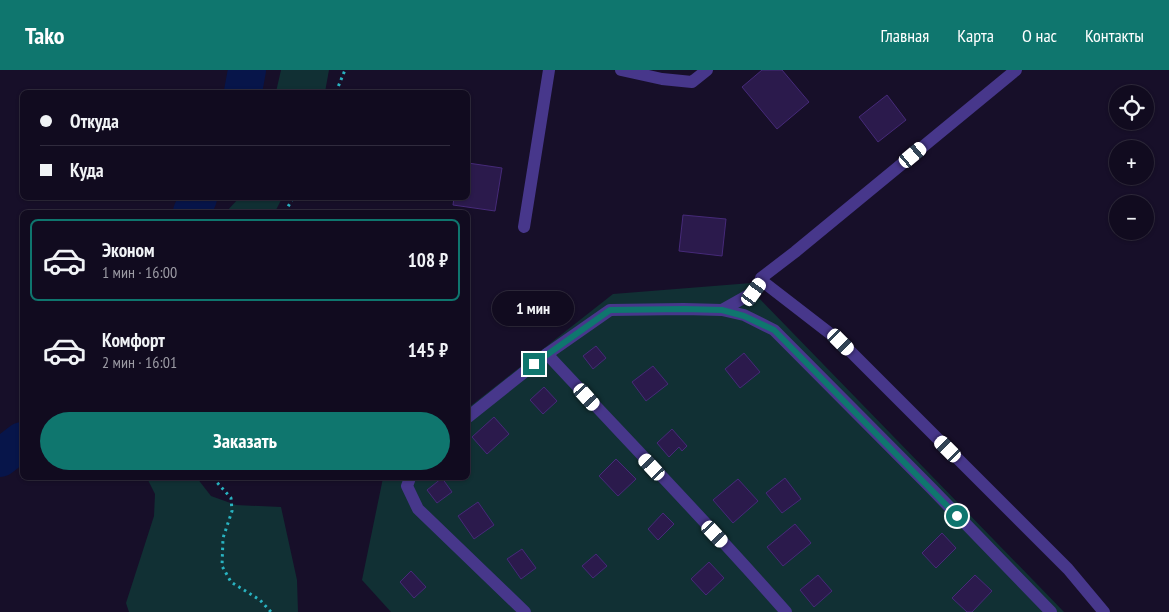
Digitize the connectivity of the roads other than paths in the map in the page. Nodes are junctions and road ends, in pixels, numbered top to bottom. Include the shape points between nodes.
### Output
1 (549, 70) edge
2 (621, 70) edge
3 (707, 70) edge
4 (1016, 70) edge
5 (524, 227) dead end
6 (762, 281) junction
7 (722, 310) junction
8 (548, 354) junction
9 (470, 415) edge
10 (409, 480) edge
11 (525, 612) edge
12 (786, 612) edge
13 (1051, 612) edge
14 (1104, 612) edge

1 - 5 street
2 - 3 street via 692,82
4 - 6 street via 761,278
6 - 7 street via 754,292
6 - 14 street via 841,342 1068,569
7 - 8 street via 610,310
7 - 13 street via 774,330
8 - 9 street
8 - 12 street
10 - 11 street via 407,486 418,509

